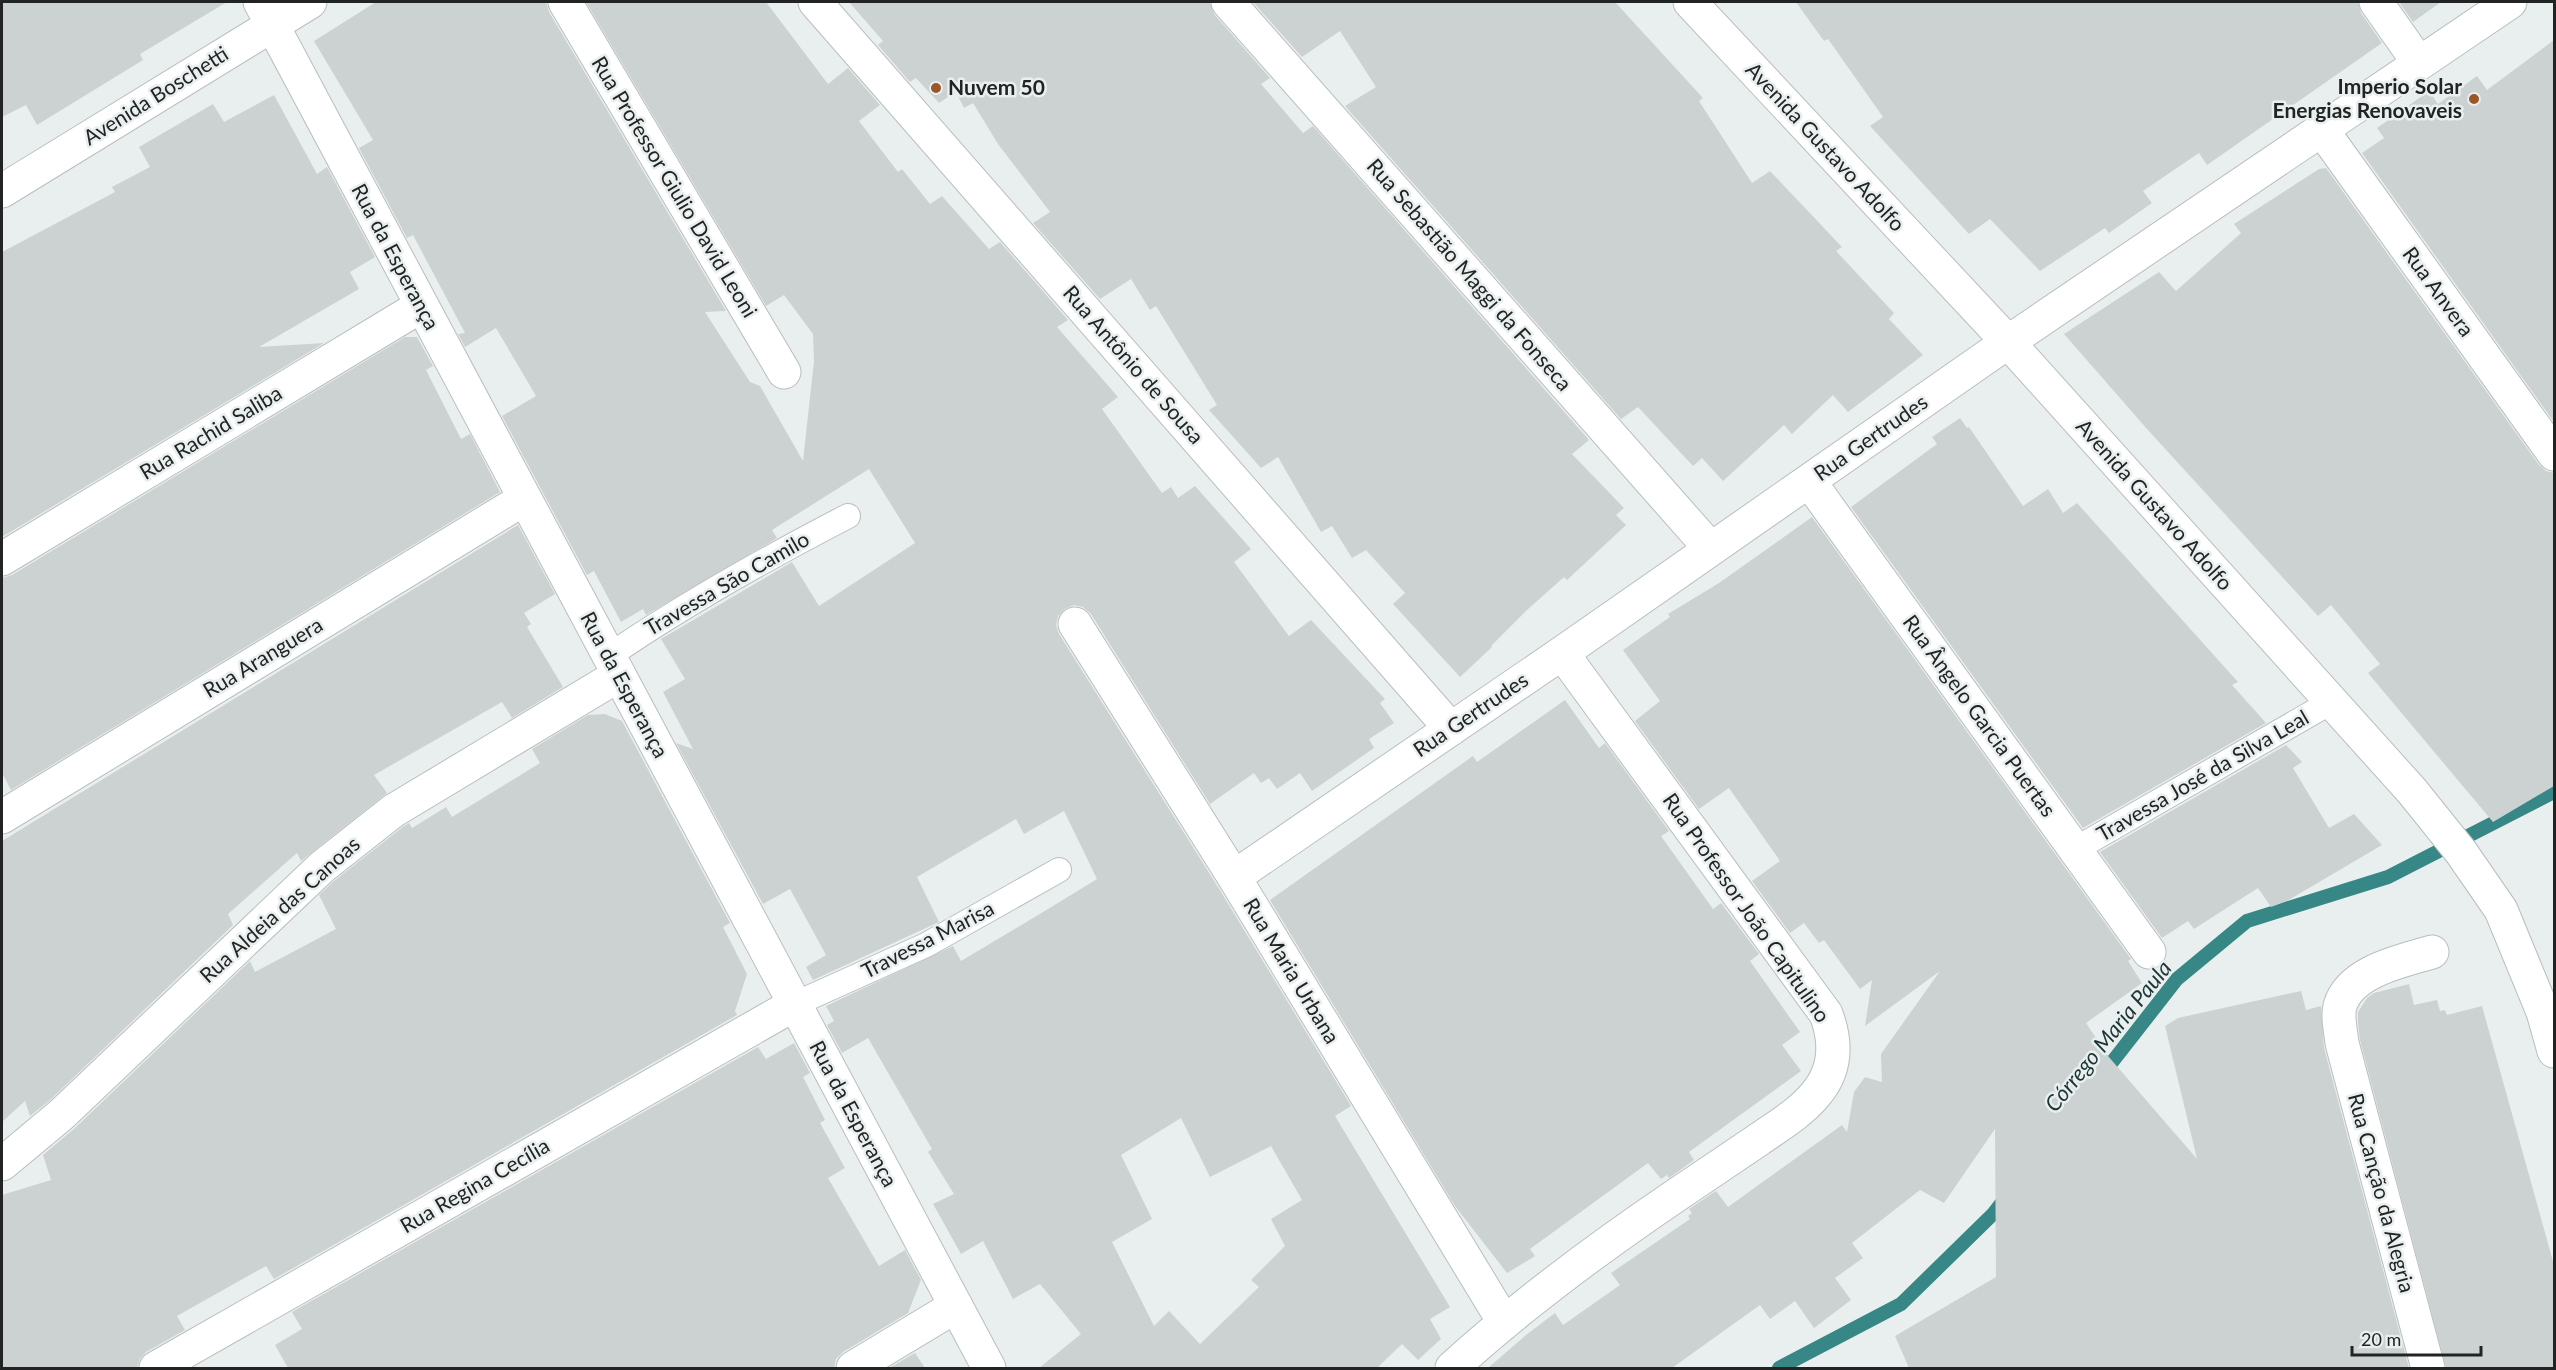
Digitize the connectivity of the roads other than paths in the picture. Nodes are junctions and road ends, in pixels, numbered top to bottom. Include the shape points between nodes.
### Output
1 (310, 2) edge
2 (565, 2) edge
3 (815, 2) edge
4 (1228, 2) edge
5 (1690, 2) edge
6 (2376, 2) edge
7 (2510, 2) edge
8 (265, 14) edge
9 (2419, 63) junction
10 (2322, 130) junction
11 (2, 191) edge
12 (421, 306) junction
13 (2008, 342) junction
14 (784, 372) dead end
15 (2554, 454) edge
16 (1809, 481) junction
17 (524, 499) junction
18 (848, 516) dead end
19 (1710, 548) junction
20 (2, 560) edge
21 (1075, 624) dead end
22 (1562, 653) junction
23 (614, 666) junction
24 (2331, 702) junction
25 (1450, 729) junction
26 (2, 817) edge
27 (2074, 849) junction
28 (1059, 870) dead end
29 (1234, 877) junction
30 (2149, 952) dead end
31 (2432, 952) dead end
32 (795, 1004) junction
33 (2549, 1009) edge
34 (2554, 1051) edge
35 (2, 1164) edge
36 (956, 1306) junction
37 (1504, 1322) junction
38 (156, 1368) edge
39 (853, 1368) edge
40 (989, 1368) edge
41 (1452, 1368) edge
42 (2428, 1368) edge

1 - 8 street, Avenida Boschetti
2 - 14 street, Rua Professor Giulio David Leoni
3 - 25 street, Rua Antônio de Sousa
4 - 19 street, Rua Sebastião Maggi da Fonseca
5 - 13 street, Avenida Gustavo Adolfo
6 - 9 street
7 - 9 street, Rua Gertrudes
8 - 11 street, Avenida Boschetti
8 - 12 street, Rua da Esperança
9 - 10 street, Rua Gertrudes
10 - 13 street, Rua Gertrudes
10 - 15 street, Rua Anvera
12 - 17 street, Rua da Esperança
12 - 20 street, Rua Rachid Saliba
13 - 16 street, Rua Gertrudes
13 - 24 street, Avenida Gustavo Adolfo
16 - 19 street, Rua Gertrudes
16 - 27 street, Rua Ângelo Garcia Puertas
17 - 23 street, Rua da Esperança
17 - 26 street, Rua Aranguera
18 - 23 lane, Travessa São Camilo via 746,569 653,625
19 - 22 street, Rua Gertrudes
21 - 29 street, Rua Maria Urbana
22 - 25 street, Rua Gertrudes
22 - 37 street, Rua Professor João Capitulino via 1826,1014 1834,1034 1834,1056 1815,1095 1791,1117 1646,1216
23 - 32 street, Rua da Esperança
23 - 35 street, Rua Aldeia das Canoas via 393,811 331,860 62,1114
24 - 27 lane, Travessa José da Silva Leal
24 - 33 street, Avenida Gustavo Adolfo via 2461,852 2501,910
25 - 29 street, Rua Gertrudes
27 - 30 street, Rua Ângelo Garcia Puertas
28 - 32 lane, Travessa Marisa via 926,945
29 - 37 street, Rua Maria Urbana
31 - 42 street, Rua Canção da Alegria via 2363,977 2349,991 2339,1016 2342,1044
32 - 36 street, Rua da Esperança
32 - 38 street, Rua Regina Cecília
33 - 34 street, Avenida Gustavo Adolfo
36 - 39 street
36 - 40 street, Rua da Esperança
37 - 41 street, Rua Professor João Capitulino

